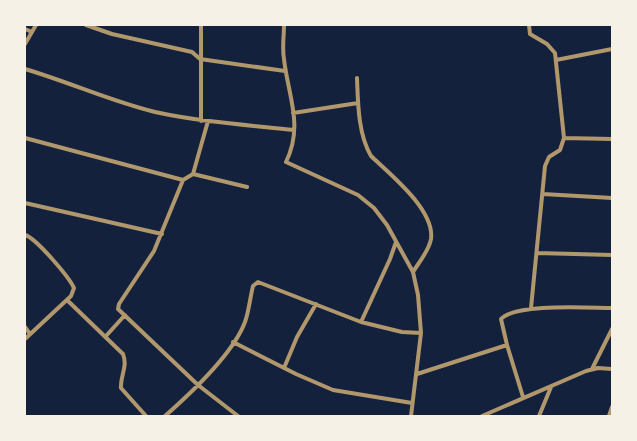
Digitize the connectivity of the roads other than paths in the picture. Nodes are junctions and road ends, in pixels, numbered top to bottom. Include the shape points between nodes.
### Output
1 (36, 25) edge
2 (86, 25) edge
3 (201, 25) edge
4 (284, 25) edge
5 (529, 25) edge
6 (25, 29) edge
7 (32, 32) junction
8 (25, 44) edge
9 (612, 49) edge
10 (200, 59) junction
11 (556, 60) junction
12 (25, 69) edge
13 (285, 71) junction
14 (357, 78) dead end
15 (358, 103) junction
16 (293, 113) junction
17 (201, 120) junction
18 (208, 121) junction
19 (294, 130) junction
20 (25, 138) edge
21 (564, 138) junction
22 (612, 139) edge
23 (193, 174) junction
24 (183, 180) junction
25 (247, 187) dead end
26 (543, 194) junction
27 (612, 198) edge
28 (25, 203) edge
29 (162, 234) junction
30 (25, 235) edge
31 (396, 242) junction
32 (537, 253) junction
33 (612, 255) edge
34 (413, 272) junction
35 (67, 300) junction
36 (316, 304) junction
37 (531, 308) junction
38 (612, 308) edge
39 (125, 315) junction
40 (361, 322) junction
41 (25, 327) edge
42 (612, 329) edge
43 (421, 333) junction
44 (30, 334) junction
45 (106, 336) junction
46 (25, 339) edge
47 (233, 342) junction
48 (507, 345) junction
49 (284, 368) junction
50 (592, 369) junction
51 (612, 369) edge
52 (417, 374) junction
53 (198, 386) junction
54 (551, 387) junction
55 (523, 397) junction
56 (412, 403) junction
57 (612, 407) edge
58 (146, 416) edge
59 (165, 416) edge
60 (238, 416) edge
61 (411, 416) edge
62 (482, 416) edge
63 (539, 416) edge
64 (609, 416) edge

1 - 7 street
2 - 10 street via 112,34 192,52
3 - 10 street
4 - 13 street
5 - 11 street via 530,34 547,44 555,53
6 - 7 street
7 - 8 street
9 - 11 street
10 - 13 street
10 - 17 street
11 - 21 street
12 - 17 street via 140,108
13 - 16 street
14 - 15 street
15 - 16 street
15 - 34 street via 371,156 417,201 427,220 431,238 429,246
16 - 19 street
17 - 18 street
18 - 19 street
18 - 23 street
19 - 31 street via 292,148 286,162 358,195 383,219
20 - 24 street
21 - 22 street
21 - 26 street via 560,150 549,157 545,166
23 - 24 street
23 - 25 street
24 - 29 street
26 - 27 street
26 - 32 street
28 - 29 street
29 - 39 street via 151,258 118,304 118,309
30 - 35 street via 41,246 72,284 73,291
31 - 34 street
31 - 40 street
32 - 33 street
32 - 37 street
34 - 43 street
35 - 44 street
35 - 45 street
36 - 40 street
36 - 47 street via 258,282 253,286 244,324
36 - 49 street via 297,337
37 - 38 street
37 - 48 street via 501,319
39 - 45 street
39 - 53 street
40 - 43 street via 402,332
41 - 44 street
42 - 50 street
43 - 52 street
44 - 46 street
45 - 58 street via 124,354 126,361 124,376 120,382 121,388
47 - 49 street
47 - 53 street
48 - 52 street
48 - 55 street
49 - 56 street via 333,390
50 - 51 street
50 - 54 street
52 - 56 street
53 - 59 street
53 - 60 street
54 - 55 street
54 - 63 street
55 - 62 street
56 - 61 street
57 - 64 street

